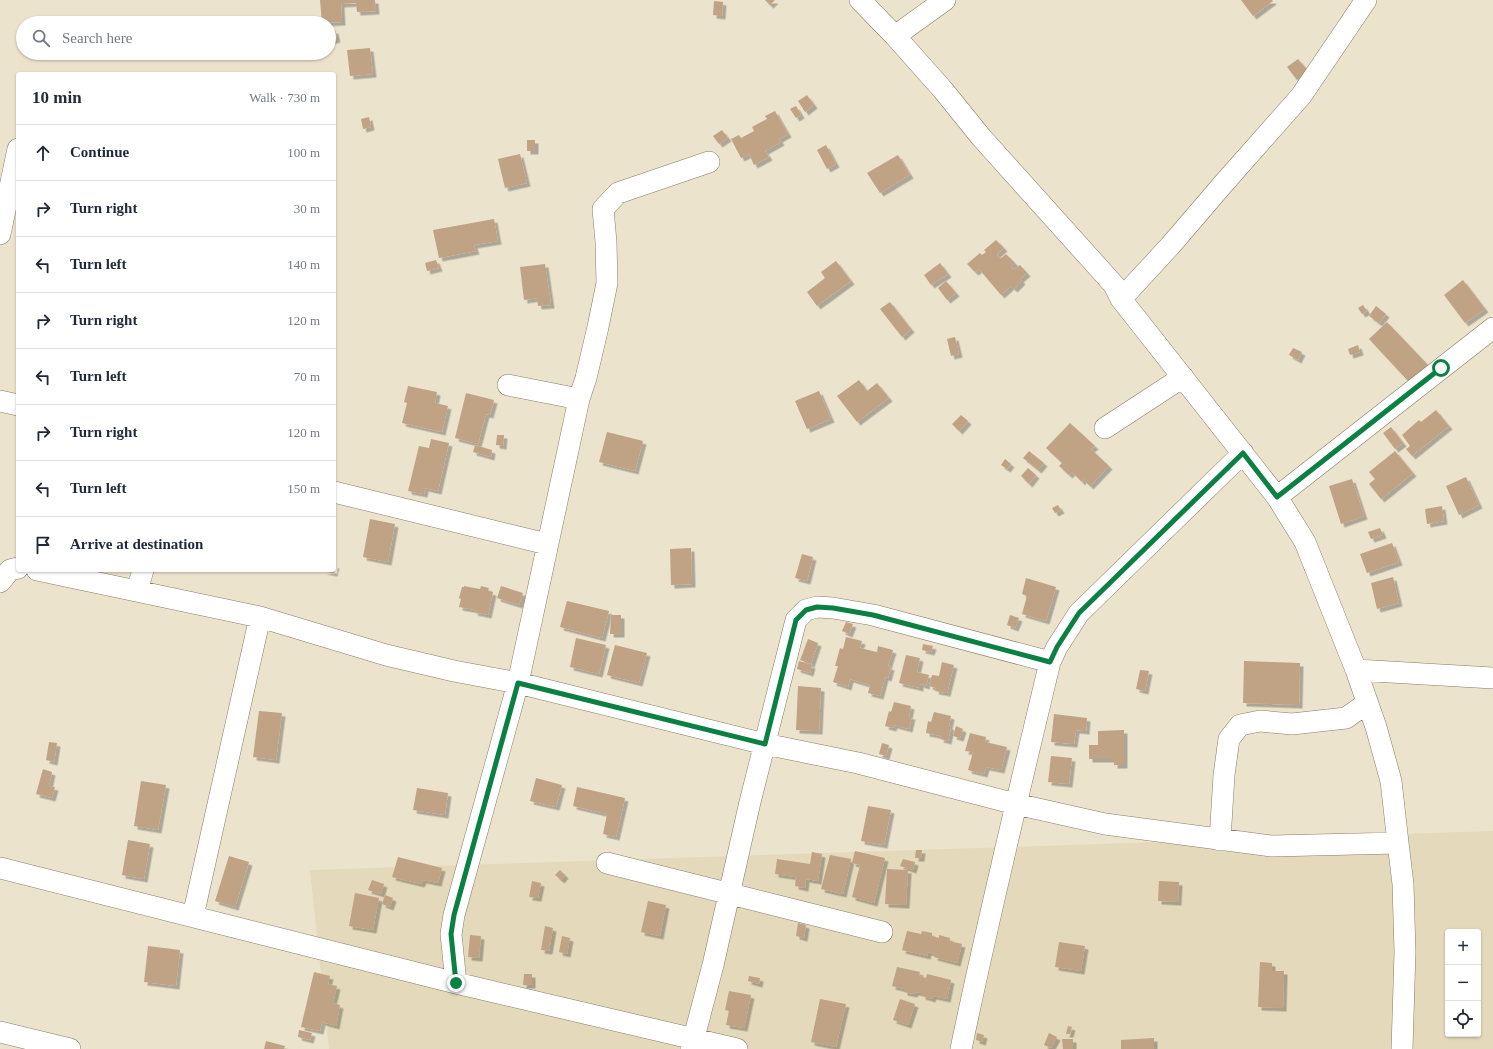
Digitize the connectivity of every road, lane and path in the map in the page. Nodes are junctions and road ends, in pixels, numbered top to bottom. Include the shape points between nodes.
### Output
1 (860, 0) edge
2 (945, 0) edge
3 (1366, 0) edge
4 (895, 36) junction
5 (16, 158) edge
6 (709, 162) dead end
7 (0, 234) edge
8 (1121, 299) junction
9 (1493, 328) edge
10 (1183, 376) junction
11 (508, 385) dead end
12 (578, 399) junction
13 (0, 401) edge
14 (16, 405) edge
15 (1105, 428) dead end
16 (1243, 453) junction
17 (336, 492) edge
18 (1277, 497) junction
19 (547, 544) junction
20 (16, 568) edge
21 (47, 572) edge
22 (142, 572) edge
23 (0, 582) edge
24 (137, 591) junction
25 (260, 617) junction
26 (1050, 662) junction
27 (1356, 670) junction
28 (1493, 678) edge
29 (518, 683) junction
30 (1367, 703) junction
31 (765, 744) junction
32 (1016, 804) junction
33 (1220, 840) junction
34 (1398, 843) junction
35 (606, 863) dead end
36 (0, 868) edge
37 (729, 894) junction
38 (193, 916) junction
39 (882, 932) dead end
40 (456, 983) junction
41 (0, 1032) edge
42 (693, 1044) edge
43 (70, 1049) edge
44 (738, 1049) edge
45 (961, 1049) edge
46 (1402, 1049) edge

1 - 4 street
2 - 4 street
3 - 8 street via 1301,96
4 - 8 street via 981,137 1114,285
5 - 7 street
6 - 12 street via 618,193 603,209 607,283 586,378
8 - 10 street
9 - 18 street
10 - 15 street
10 - 16 street
11 - 12 street
12 - 19 street
13 - 14 street
16 - 18 street
16 - 26 street via 1079,613
17 - 19 street
18 - 27 street via 1305,542
19 - 29 street
20 - 23 street via 10,570
21 - 24 street
22 - 24 street
24 - 25 street
25 - 29 street via 386,655
25 - 38 street
26 - 31 street via 873,615 833,608 817,607 806,610 796,620
26 - 32 street
27 - 28 street
27 - 30 street
29 - 31 street
29 - 40 street via 454,915 451,934
30 - 33 street via 1346,718 1292,724 1260,721 1240,725 1229,739
30 - 34 street via 1391,781
31 - 32 street via 858,762
31 - 37 street
32 - 33 street via 1105,824
32 - 45 street
33 - 34 street via 1272,846
34 - 46 street via 1403,884
35 - 37 street
36 - 38 street
37 - 39 street
37 - 42 street
38 - 40 street
40 - 42 street
41 - 43 street
42 - 44 street

